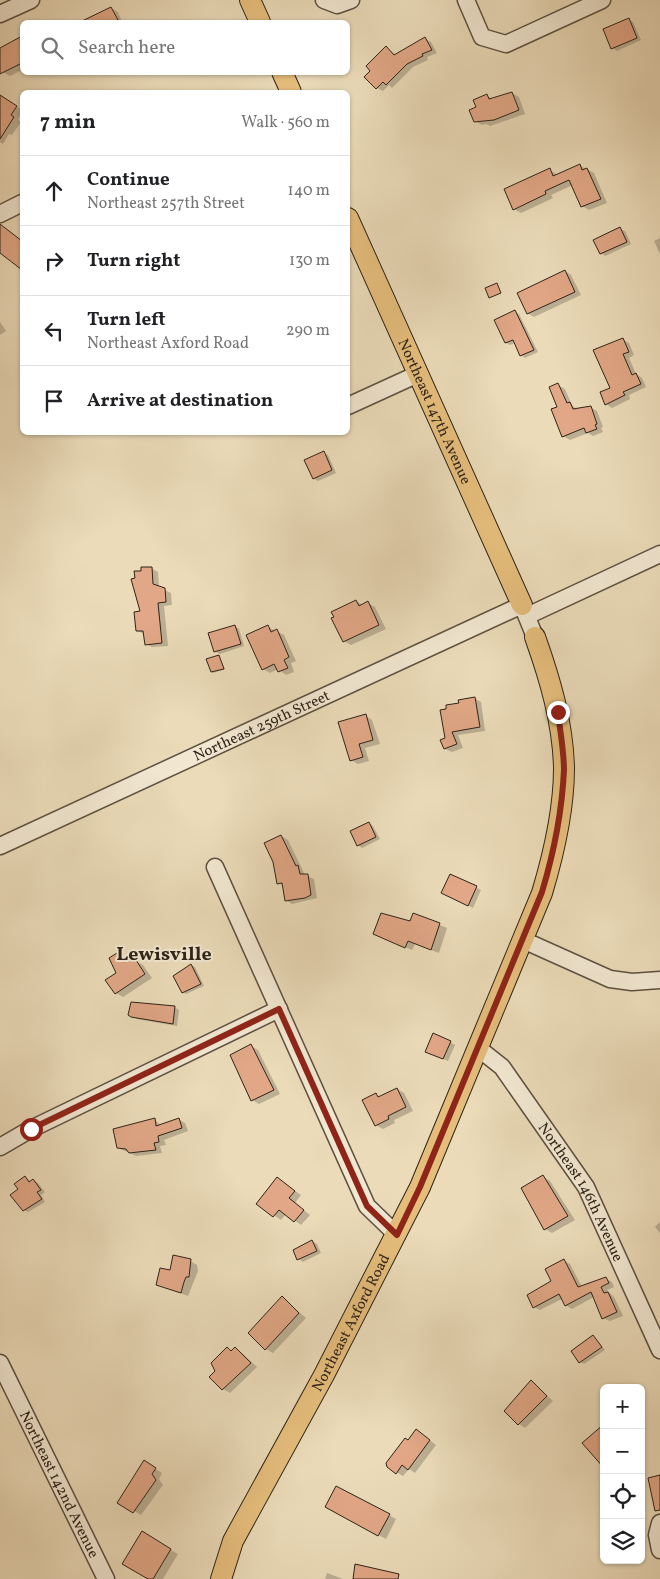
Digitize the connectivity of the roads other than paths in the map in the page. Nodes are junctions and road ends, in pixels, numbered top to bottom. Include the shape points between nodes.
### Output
1 (31, 0) edge
2 (250, 0) edge
3 (324, 0) edge
4 (352, 0) edge
5 (466, 0) edge
6 (602, 0) edge
7 (0, 14) edge
8 (259, 20) edge
9 (20, 203) edge
10 (0, 214) edge
11 (350, 222) edge
12 (418, 374) junction
13 (350, 405) edge
14 (660, 554) edge
15 (524, 610) junction
16 (535, 637) joint
17 (0, 846) edge
18 (215, 867) dead end
19 (523, 940) junction
20 (660, 980) edge
21 (279, 1009) junction
22 (478, 1048) junction
23 (0, 1147) edge
24 (397, 1235) junction
25 (660, 1350) edge
26 (0, 1363) edge
27 (660, 1523) edge
28 (660, 1550) edge
29 (106, 1579) edge
30 (221, 1579) edge

1 - 7 street
2 - 8 main road
3 - 4 street via 337,5
5 - 6 street via 482,37 506,44
9 - 10 street
11 - 12 main road, Northeast 147th Avenue
12 - 13 street
12 - 15 main road, Northeast 147th Avenue
14 - 15 street, Northeast 259th Street
15 - 16 street, Northeast Axford Road
15 - 17 street, Northeast 259th Street
16 - 19 main road, Northeast Axford Road via 558,712 564,768 552,856
18 - 21 street
19 - 20 street via 610,978 632,982
19 - 22 main road, Northeast Axford Road
21 - 23 street
21 - 24 street via 367,1206
22 - 24 main road, Northeast Axford Road
22 - 25 street, Northeast 146th Avenue via 502,1067 586,1187
24 - 30 main road, Northeast Axford Road via 233,1542
26 - 29 street, Northeast 142nd Avenue
27 - 28 street via 657,1535

